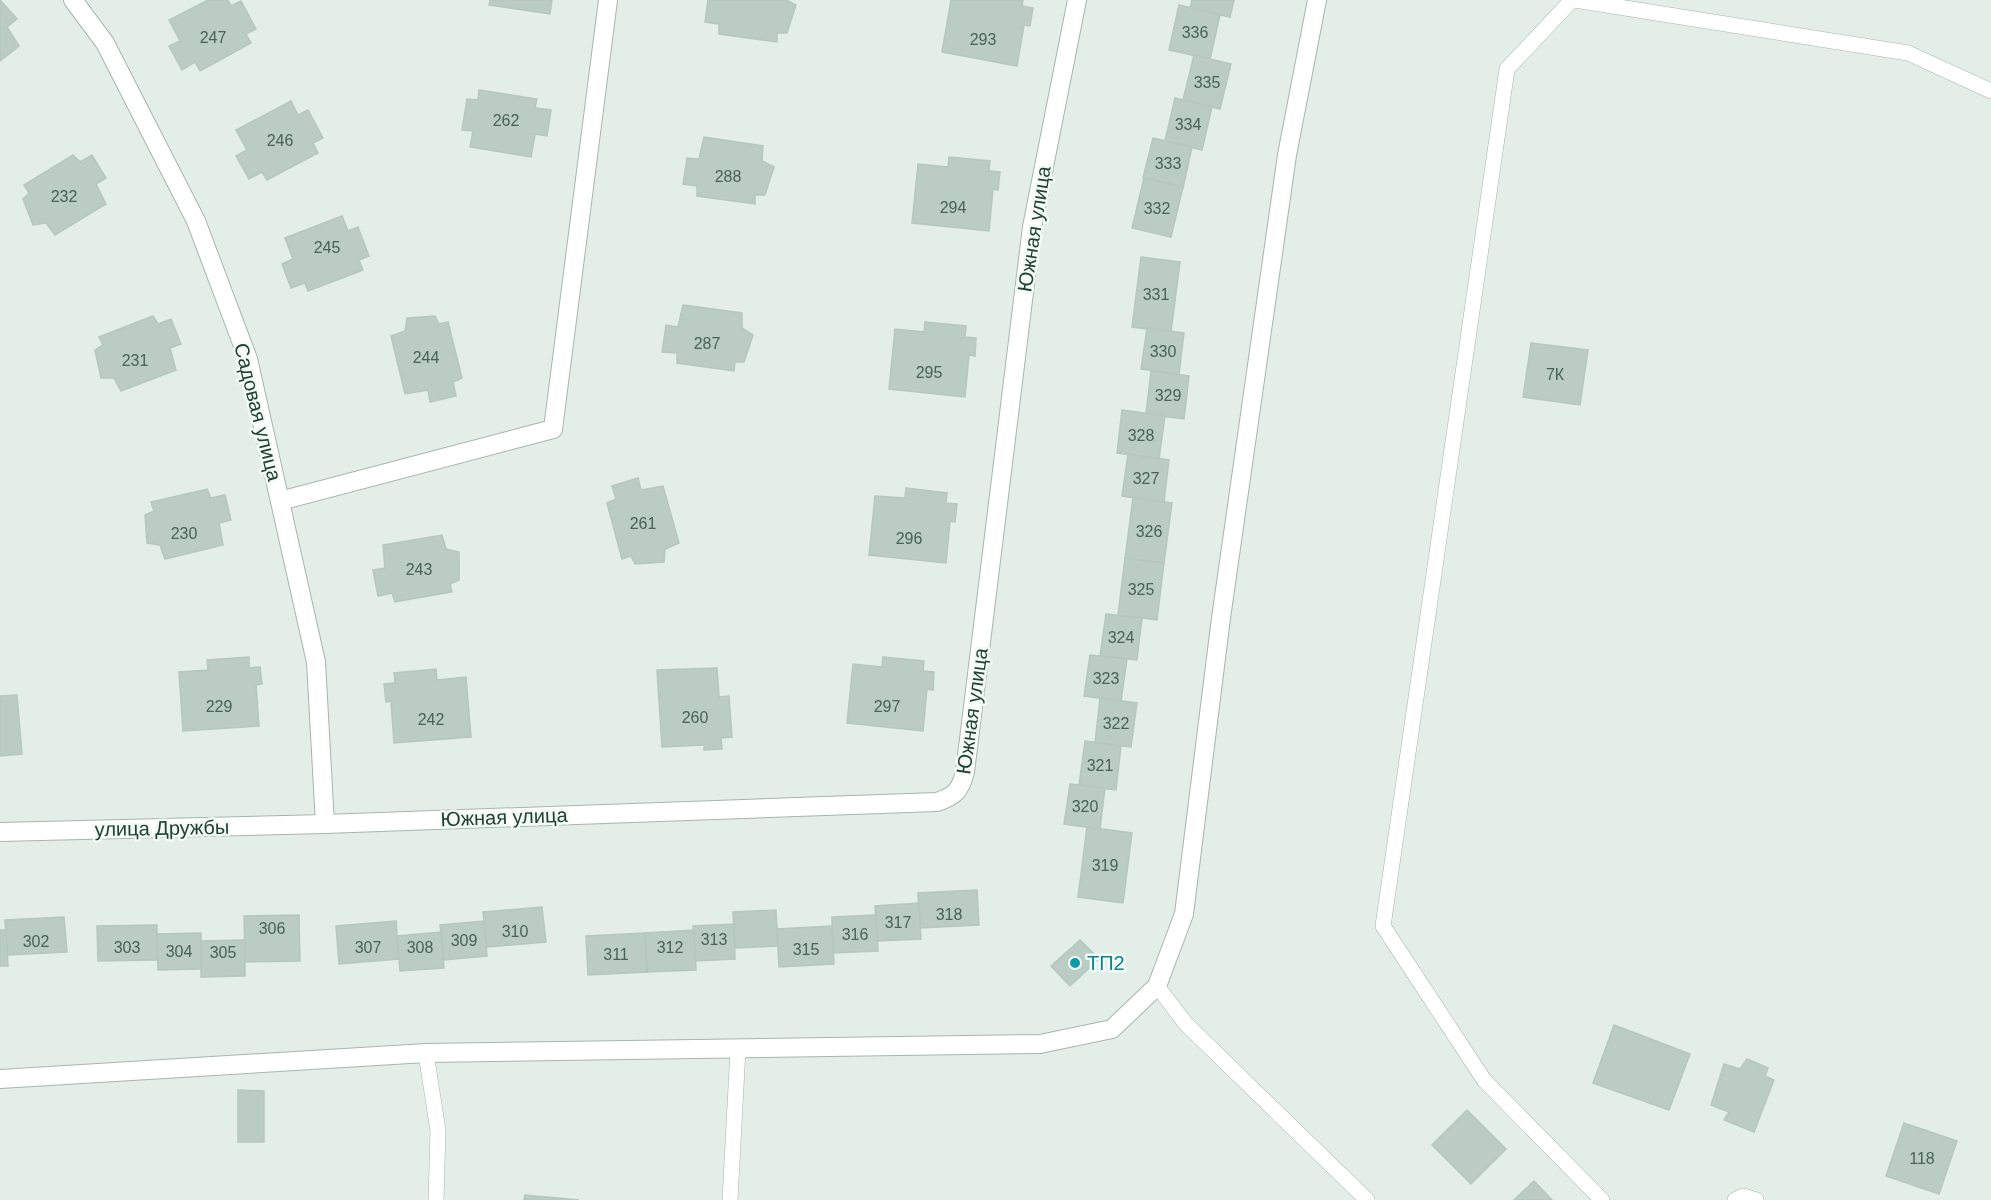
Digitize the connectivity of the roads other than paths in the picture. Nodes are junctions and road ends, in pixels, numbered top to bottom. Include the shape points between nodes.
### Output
1 (73, 0) edge
2 (608, 0) edge
3 (1077, 0) edge
4 (1317, 0) edge
5 (1573, 0) edge
6 (1991, 91) edge
7 (280, 501) junction
8 (325, 824) junction
9 (0, 832) edge
10 (1157, 986) junction
11 (738, 1049) junction
12 (426, 1053) junction
13 (0, 1079) edge
14 (436, 1200) edge
15 (730, 1200) edge
16 (1367, 1200) edge
17 (1602, 1200) edge
18 (1735, 1200) edge
19 (1756, 1200) edge

1 - 7 street, Садовая улица via 105,43 196,221 248,359
2 - 7 street via 553,429
3 - 8 street, Южная улица via 1032,227 965,772 962,785 952,797 937,802
4 - 10 street via 1287,156 1221,618 1184,914
5 - 6 lane via 1908,53
5 - 17 lane via 1507,69 1383,926 1484,1080
7 - 8 street, Садовая улица via 316,662
8 - 9 street, улица Дружбы
10 - 11 street via 1112,1029 1040,1044
10 - 16 lane via 1186,1024
11 - 12 street
11 - 15 lane
12 - 13 street
12 - 14 lane via 438,1131
18 - 19 lane via 1743,1196

